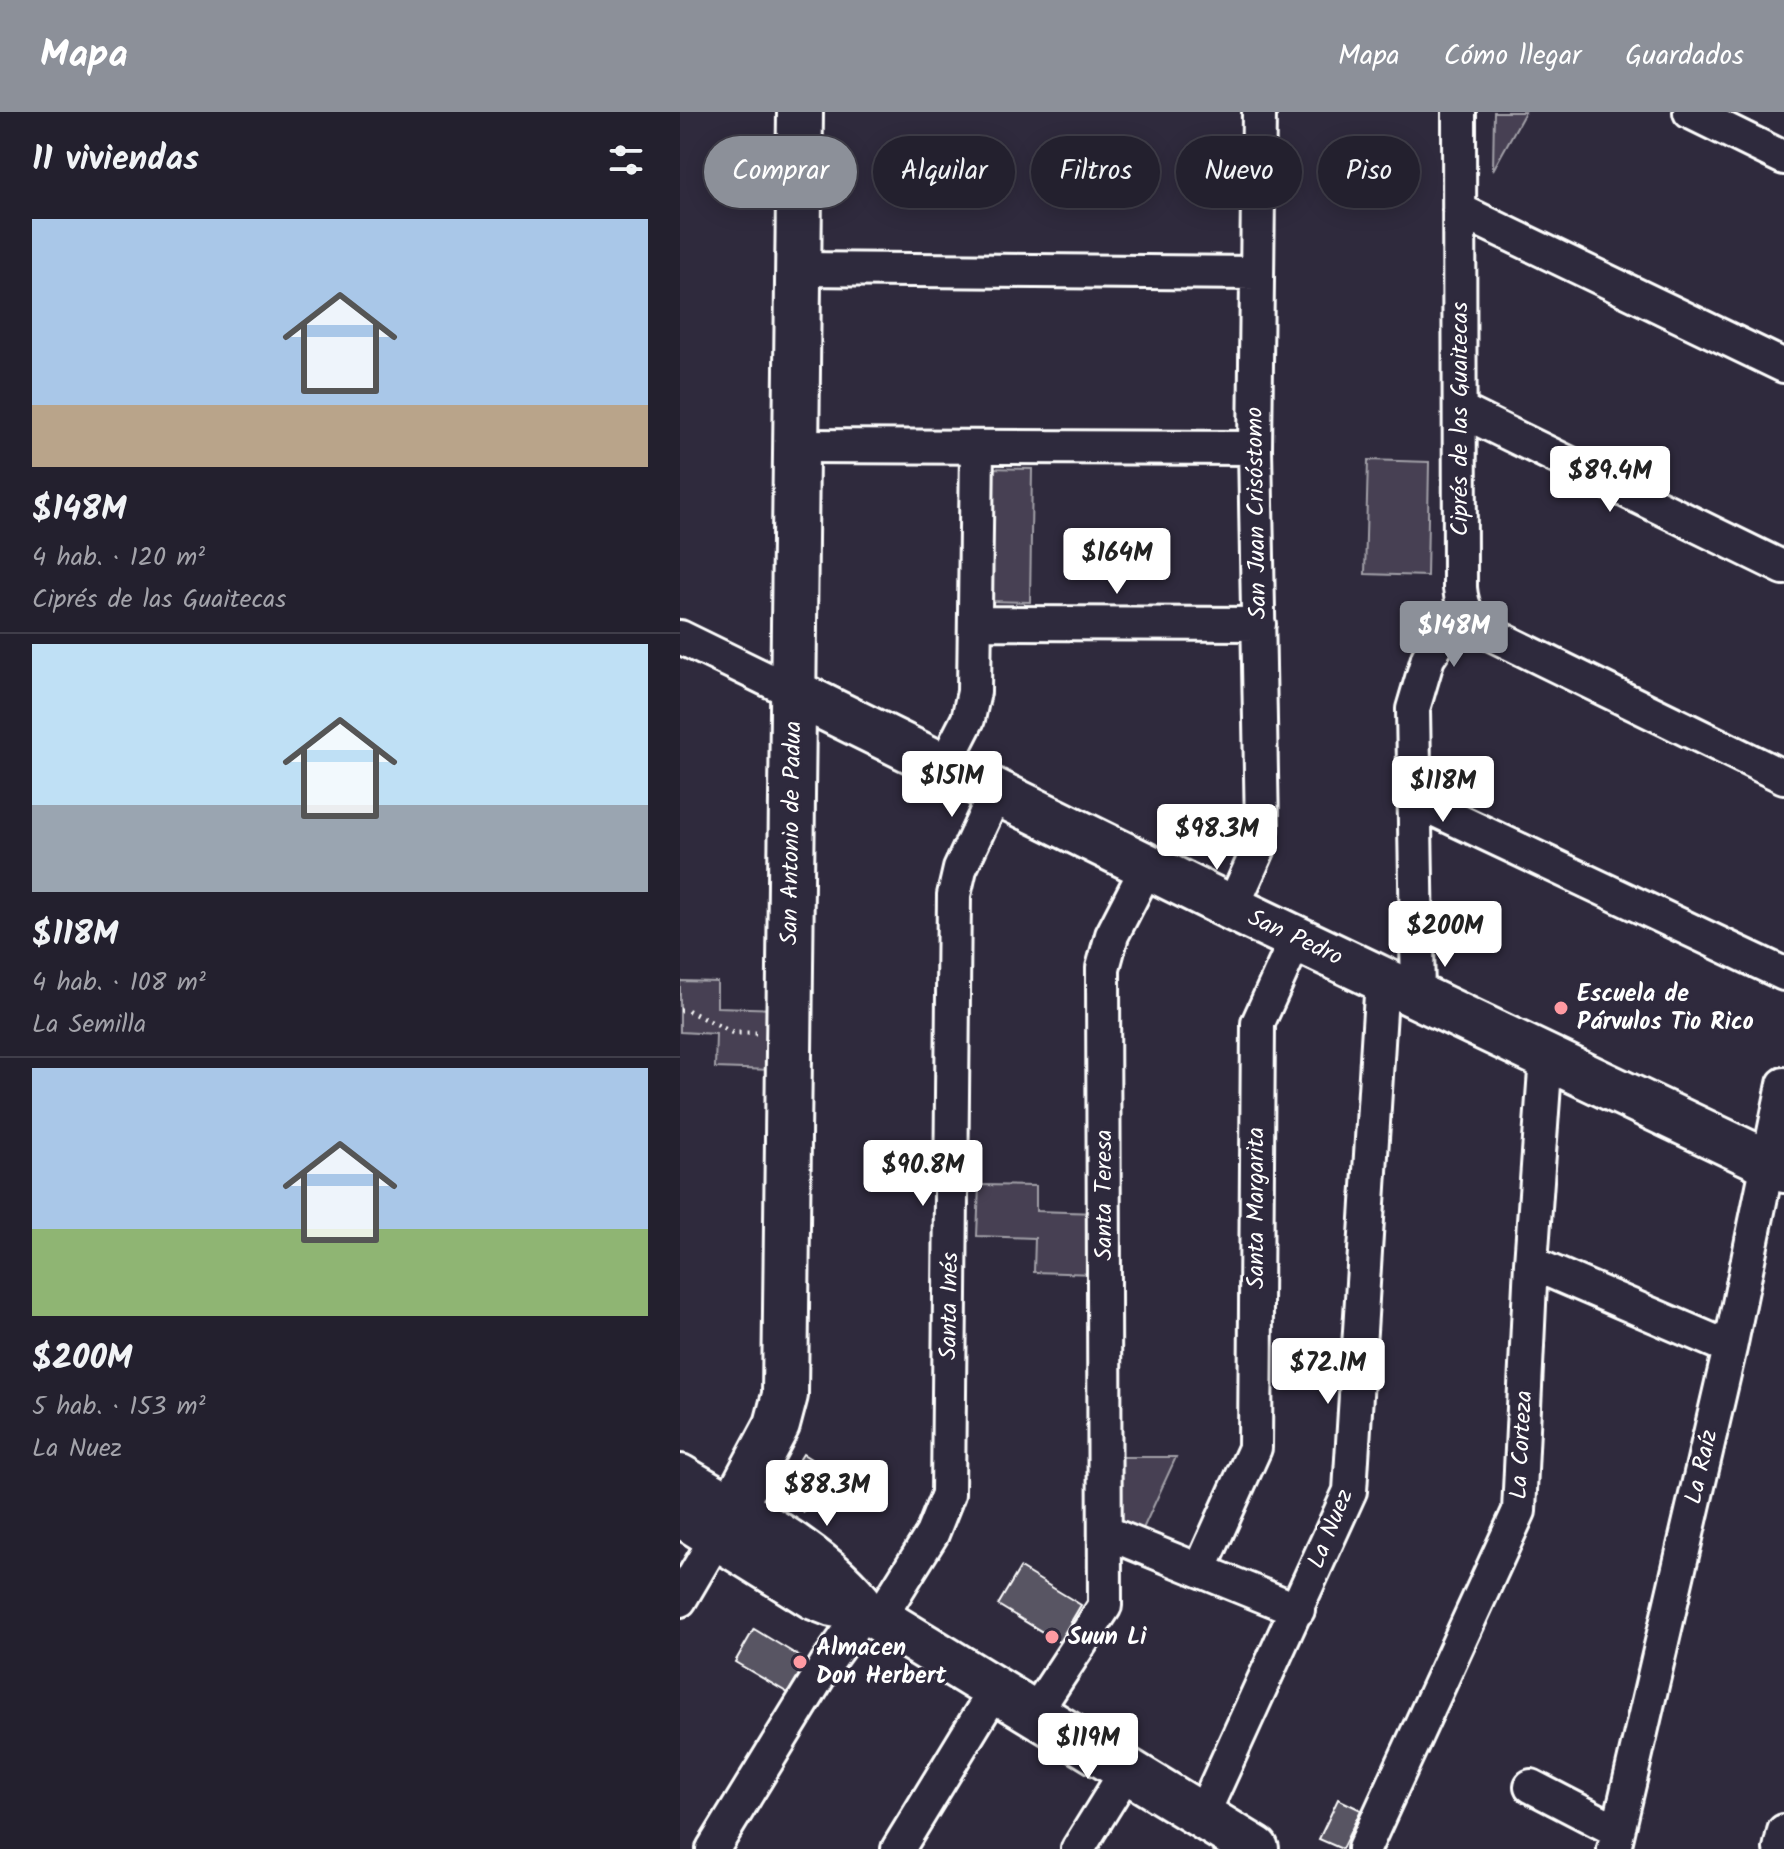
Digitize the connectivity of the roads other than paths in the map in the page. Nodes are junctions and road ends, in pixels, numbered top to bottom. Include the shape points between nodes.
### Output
1 (800, 112) edge
2 (1259, 112) edge
3 (1459, 112) edge
4 (1690, 112) edge
5 (1784, 158) edge
6 (1459, 210) junction
7 (799, 269) junction
8 (1257, 273) junction
9 (1784, 366) edge
10 (1460, 410) junction
11 (795, 446) junction
12 (977, 447) junction
13 (1255, 448) junction
14 (1784, 568) edge
15 (1465, 612) junction
16 (975, 623) junction
17 (1259, 624) junction
18 (680, 637) edge
19 (793, 692) junction
20 (944, 766) junction
21 (1784, 777) edge
22 (996, 792) junction
23 (1414, 800) junction
24 (1147, 867) junction
25 (1232, 908) junction
26 (1296, 939) junction
27 (1784, 974) edge
28 (1400, 988) junction
29 (1546, 1057) junction
30 (1784, 1084) edge
31 (1777, 1166) edge
32 (1531, 1263) junction
33 (1730, 1348) junction
34 (680, 1477) edge
35 (680, 1514) edge
36 (725, 1523) junction
37 (1105, 1532) junction
38 (1200, 1570) junction
39 (680, 1600) edge
40 (1298, 1610) junction
41 (872, 1615) junction
42 (995, 1690) junction
43 (1034, 1714) junction
44 (1127, 1770) junction
45 (1531, 1786) dead end
46 (1202, 1816) junction
47 (1784, 1831) edge
48 (1616, 1840) edge
49 (713, 1849) edge
50 (898, 1849) edge
51 (1078, 1849) edge
52 (1256, 1849) edge
53 (1364, 1849) edge
54 (1780, 1849) edge

1 - 7 street, San Antonio de Padua
2 - 8 street, San Juan Crisóstomo
3 - 6 street, Ciprés de las Guaitecas
4 - 5 street
6 - 9 street
6 - 10 street, Ciprés de las Guaitecas
7 - 8 street
7 - 11 street, San Antonio de Padua
8 - 13 street, San Juan Crisóstomo
10 - 14 street
10 - 15 street, Ciprés de las Guaitecas via 1460,588
11 - 12 street
11 - 19 street, San Antonio de Padua
12 - 13 street
12 - 16 street
13 - 17 street, San Juan Crisóstomo
15 - 21 street via 1489,633
15 - 23 street, La Nuez via 1428,658 1413,709
16 - 17 street
16 - 20 street via 973,706
17 - 25 street, San Juan Crisóstomo via 1262,828
18 - 19 street, San Pedro
19 - 20 street, San Pedro
19 - 36 street, San Antonio de Padua via 785,1395 777,1425
20 - 22 street, San Pedro
22 - 24 street, San Pedro
22 - 41 street, Santa Inés via 960,869 954,895 948,1494 932,1534
23 - 27 street
23 - 28 street, La Nuez
24 - 25 street, San Pedro
24 - 37 street, Santa Teresa via 1112,935 1103,968
25 - 26 street, San Pedro
26 - 28 street, San Pedro
26 - 38 street, Santa Margarita via 1258,1023 1255,1448
28 - 29 street, San Pedro
28 - 40 street, La Nuez via 1350,1491
29 - 31 street, San Pedro
29 - 32 street, La Corteza
30 - 31 street, La Raíz
31 - 33 street, La Raíz
32 - 33 street
32 - 53 street, La Corteza via 1519,1511
33 - 48 street, La Raíz
34 - 36 street
35 - 36 street
36 - 39 street
36 - 41 street via 830,1572
37 - 38 street
37 - 43 street, Santa Teresa via 1105,1606
38 - 40 street
40 - 46 street, La Nuez
41 - 42 street
41 - 49 street, Santa Inés via 827,1663
42 - 43 street
42 - 50 street
43 - 44 street
44 - 46 street
44 - 51 street
45 - 48 street
46 - 52 street
47 - 54 street

